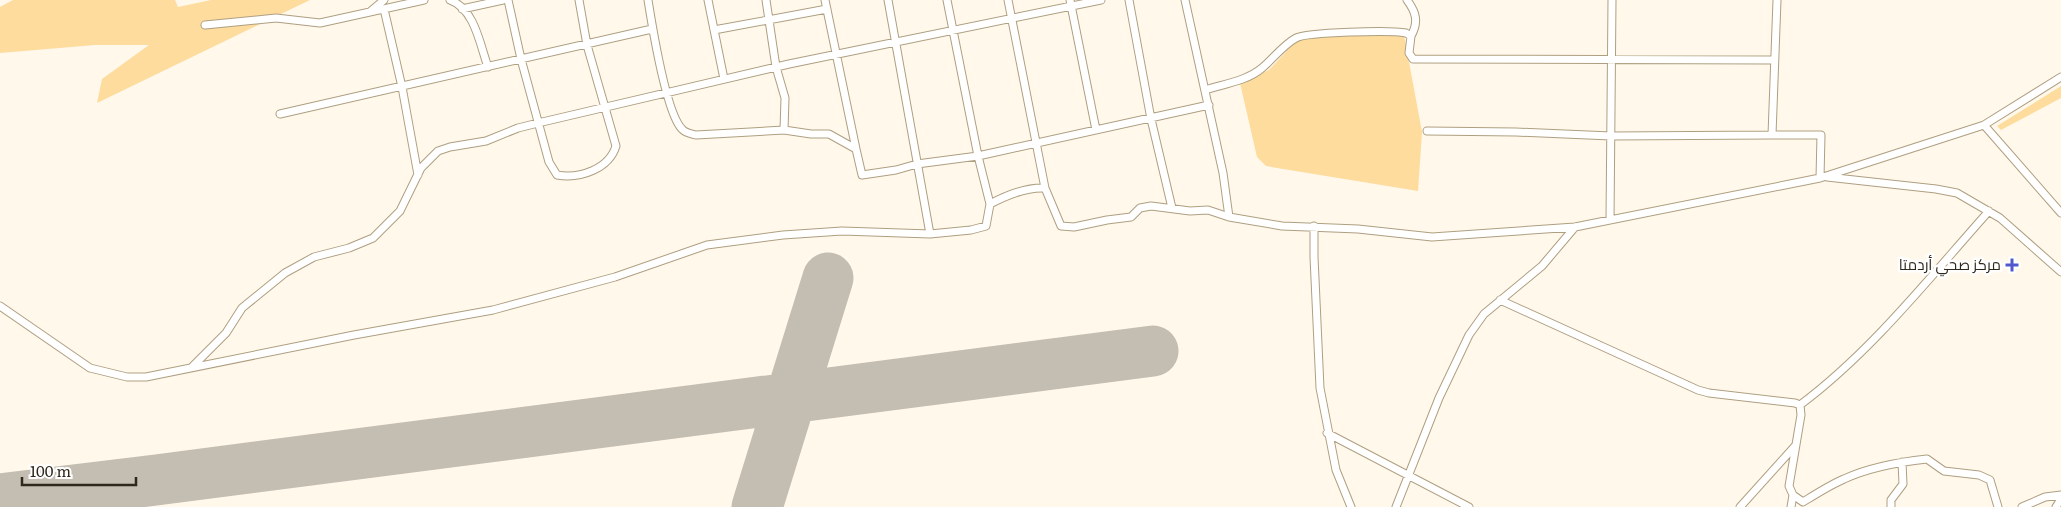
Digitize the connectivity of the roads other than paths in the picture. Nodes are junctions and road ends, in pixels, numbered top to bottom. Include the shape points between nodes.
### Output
1 (384, 0) edge
2 (424, 0) edge
3 (450, 0) edge
4 (503, 0) edge
5 (508, 0) edge
6 (579, 0) edge
7 (648, 0) edge
8 (708, 0) edge
9 (766, 0) edge
10 (825, 0) edge
11 (888, 0) edge
12 (947, 0) edge
13 (1008, 0) edge
14 (1101, 0) edge
15 (1128, 0) edge
16 (1185, 0) edge
17 (1408, 0) edge
18 (1612, 0) edge
19 (1776, 0) edge
20 (1071, 3) edge
21 (384, 9) junction
22 (462, 9) junction
23 (827, 9) junction
24 (370, 12) junction
25 (1012, 19) junction
26 (770, 20) junction
27 (205, 25) dead end
28 (652, 29) junction
29 (714, 30) junction
30 (954, 32) junction
31 (1411, 36) junction
32 (896, 43) junction
33 (587, 44) junction
34 (836, 55) junction
35 (521, 59) junction
36 (1611, 60) junction
37 (1774, 60) junction
38 (488, 67) junction
39 (776, 67) junction
40 (2061, 77) edge
41 (724, 79) junction
42 (402, 87) junction
43 (1205, 90) junction
44 (667, 92) junction
45 (1208, 105) junction
46 (606, 106) junction
47 (280, 114) dead end
48 (1151, 119) junction
49 (538, 123) junction
50 (1984, 125) junction
51 (784, 130) junction
52 (1096, 130) junction
53 (1427, 131) dead end
54 (1772, 135) junction
55 (1611, 136) junction
56 (1038, 142) junction
57 (856, 149) junction
58 (978, 156) junction
59 (917, 164) junction
60 (418, 175) junction
61 (1823, 178) junction
62 (1046, 188) junction
63 (990, 204) junction
64 (1172, 208) junction
65 (1989, 211) junction
66 (2061, 212) edge
67 (1229, 216) junction
68 (1610, 220) junction
69 (1314, 226) junction
70 (1575, 227) junction
71 (930, 234) junction
72 (2061, 272) edge
73 (1500, 300) junction
74 (0, 306) edge
75 (192, 368) junction
76 (1800, 405) junction
77 (1328, 433) junction
78 (1796, 446) junction
79 (1902, 462) junction
80 (1408, 475) junction
81 (1793, 495) junction
82 (2061, 495) edge
83 (2061, 499) edge
84 (1351, 507) edge
85 (1396, 507) edge
86 (1469, 507) edge
87 (1740, 507) edge
88 (1791, 507) edge
89 (1891, 507) edge
90 (1998, 507) edge
91 (2022, 507) edge
92 (2056, 507) edge

1 - 24 street
2 - 21 street
3 - 22 street
4 - 22 street
5 - 35 street
6 - 33 street
7 - 28 street
8 - 29 street
9 - 26 street
10 - 23 street
11 - 32 street
12 - 30 street
13 - 25 street
14 - 20 street
15 - 48 street
16 - 43 street
17 - 31 street via 1417,21
18 - 36 street
19 - 37 street
20 - 25 street
20 - 52 street
21 - 24 street
21 - 42 street
22 - 38 street via 470,16
23 - 26 street
23 - 34 street
24 - 27 street via 320,23 276,18
25 - 30 street
25 - 56 street
26 - 29 street
26 - 39 street
28 - 33 street
28 - 44 street
29 - 41 street
30 - 32 street
30 - 58 street
31 - 36 street via 1409,54 1414,59
31 - 43 street via 1400,32 1304,35 1288,43 1260,70
32 - 34 street
32 - 59 street
33 - 35 street
33 - 46 street
34 - 39 street
34 - 57 street
35 - 38 street
35 - 49 street
36 - 37 street
36 - 55 street
37 - 54 street
38 - 42 street
39 - 41 street
39 - 51 street via 785,98
40 - 50 street
41 - 44 street
42 - 47 street
42 - 60 street
43 - 45 street
44 - 46 street
44 - 51 street via 675,118 683,130 696,135
45 - 48 street
45 - 67 street
46 - 49 street
46 - 49 street via 616,146 607,162 582,174 568,177 558,175 552,169
48 - 52 street
48 - 64 street
49 - 60 street via 486,141 443,149 425,164
50 - 61 street
50 - 66 street
51 - 57 street via 829,134
52 - 56 street
53 - 55 street
54 - 55 street
54 - 61 street via 1821,135
55 - 68 street
56 - 58 street
56 - 62 street
57 - 59 street via 862,175
58 - 59 street
58 - 63 street
59 - 71 street
60 - 75 street via 400,211 373,238 314,257 285,273 242,308 226,333
61 - 65 street via 1957,193
61 - 68 street
62 - 63 street via 1024,190
62 - 64 street via 1061,226 1074,227 1131,217 1140,208 1151,206
63 - 71 street via 986,226
64 - 67 street via 1208,210
65 - 72 street
65 - 76 street via 1895,317 1828,384
67 - 69 street via 1282,226
68 - 70 street
69 - 70 street via 1432,237
69 - 77 street via 1320,388
70 - 73 street via 1542,266
71 - 75 street via 842,231 707,245 615,277 493,310
73 - 76 street via 1698,390
73 - 80 street via 1484,314 1469,335
74 - 75 street via 90,368 127,377 146,377
76 - 78 street
77 - 80 street
77 - 84 street via 1336,470
78 - 81 street via 1789,486
78 - 87 street
79 - 81 street via 1843,479 1803,502
79 - 89 street via 1902,484 1891,500
79 - 90 street via 1928,459 1944,471 1979,475 1990,480
80 - 85 street
80 - 86 street
81 - 88 street
82 - 91 street via 2045,497
83 - 92 street

